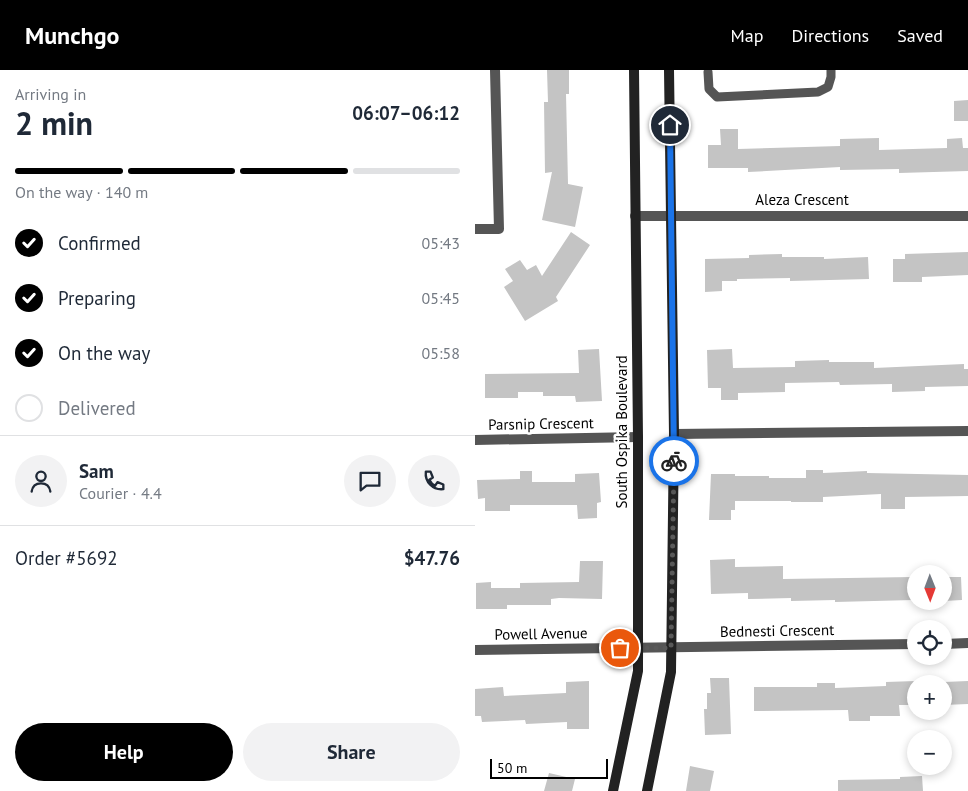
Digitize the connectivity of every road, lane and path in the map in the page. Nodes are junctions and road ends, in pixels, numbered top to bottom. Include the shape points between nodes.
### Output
1 (495, 70) edge
2 (634, 70) edge
3 (669, 70) edge
4 (831, 70) edge
5 (707, 72) dead end
6 (671, 215) junction
7 (635, 216) junction
8 (968, 216) edge
9 (475, 229) edge
10 (968, 431) edge
11 (674, 434) junction
12 (638, 437) junction
13 (475, 440) edge
14 (907, 644) edge
15 (952, 644) edge
16 (968, 644) edge
17 (638, 648) junction
18 (671, 648) junction
19 (475, 650) edge
20 (613, 791) edge
21 (647, 791) edge

1 - 9 street via 499,229
2 - 7 main road, South Ospika Boulevard
3 - 6 main road
4 - 5 lane via 828,87 818,92 717,97 709,89
6 - 7 street, Aleza Crescent
6 - 8 street, Aleza Crescent
6 - 11 main road
7 - 12 main road, South Ospika Boulevard
10 - 11 street
11 - 18 main road
12 - 13 street, Parsnip Crescent
12 - 17 main road, South Ospika Boulevard
14 - 18 street, Bednesti Crescent
15 - 16 street
17 - 18 street, Bednesti Crescent
17 - 19 street, Powell Avenue
17 - 20 main road, South Ospika Boulevard via 638,671
18 - 21 main road via 671,672

